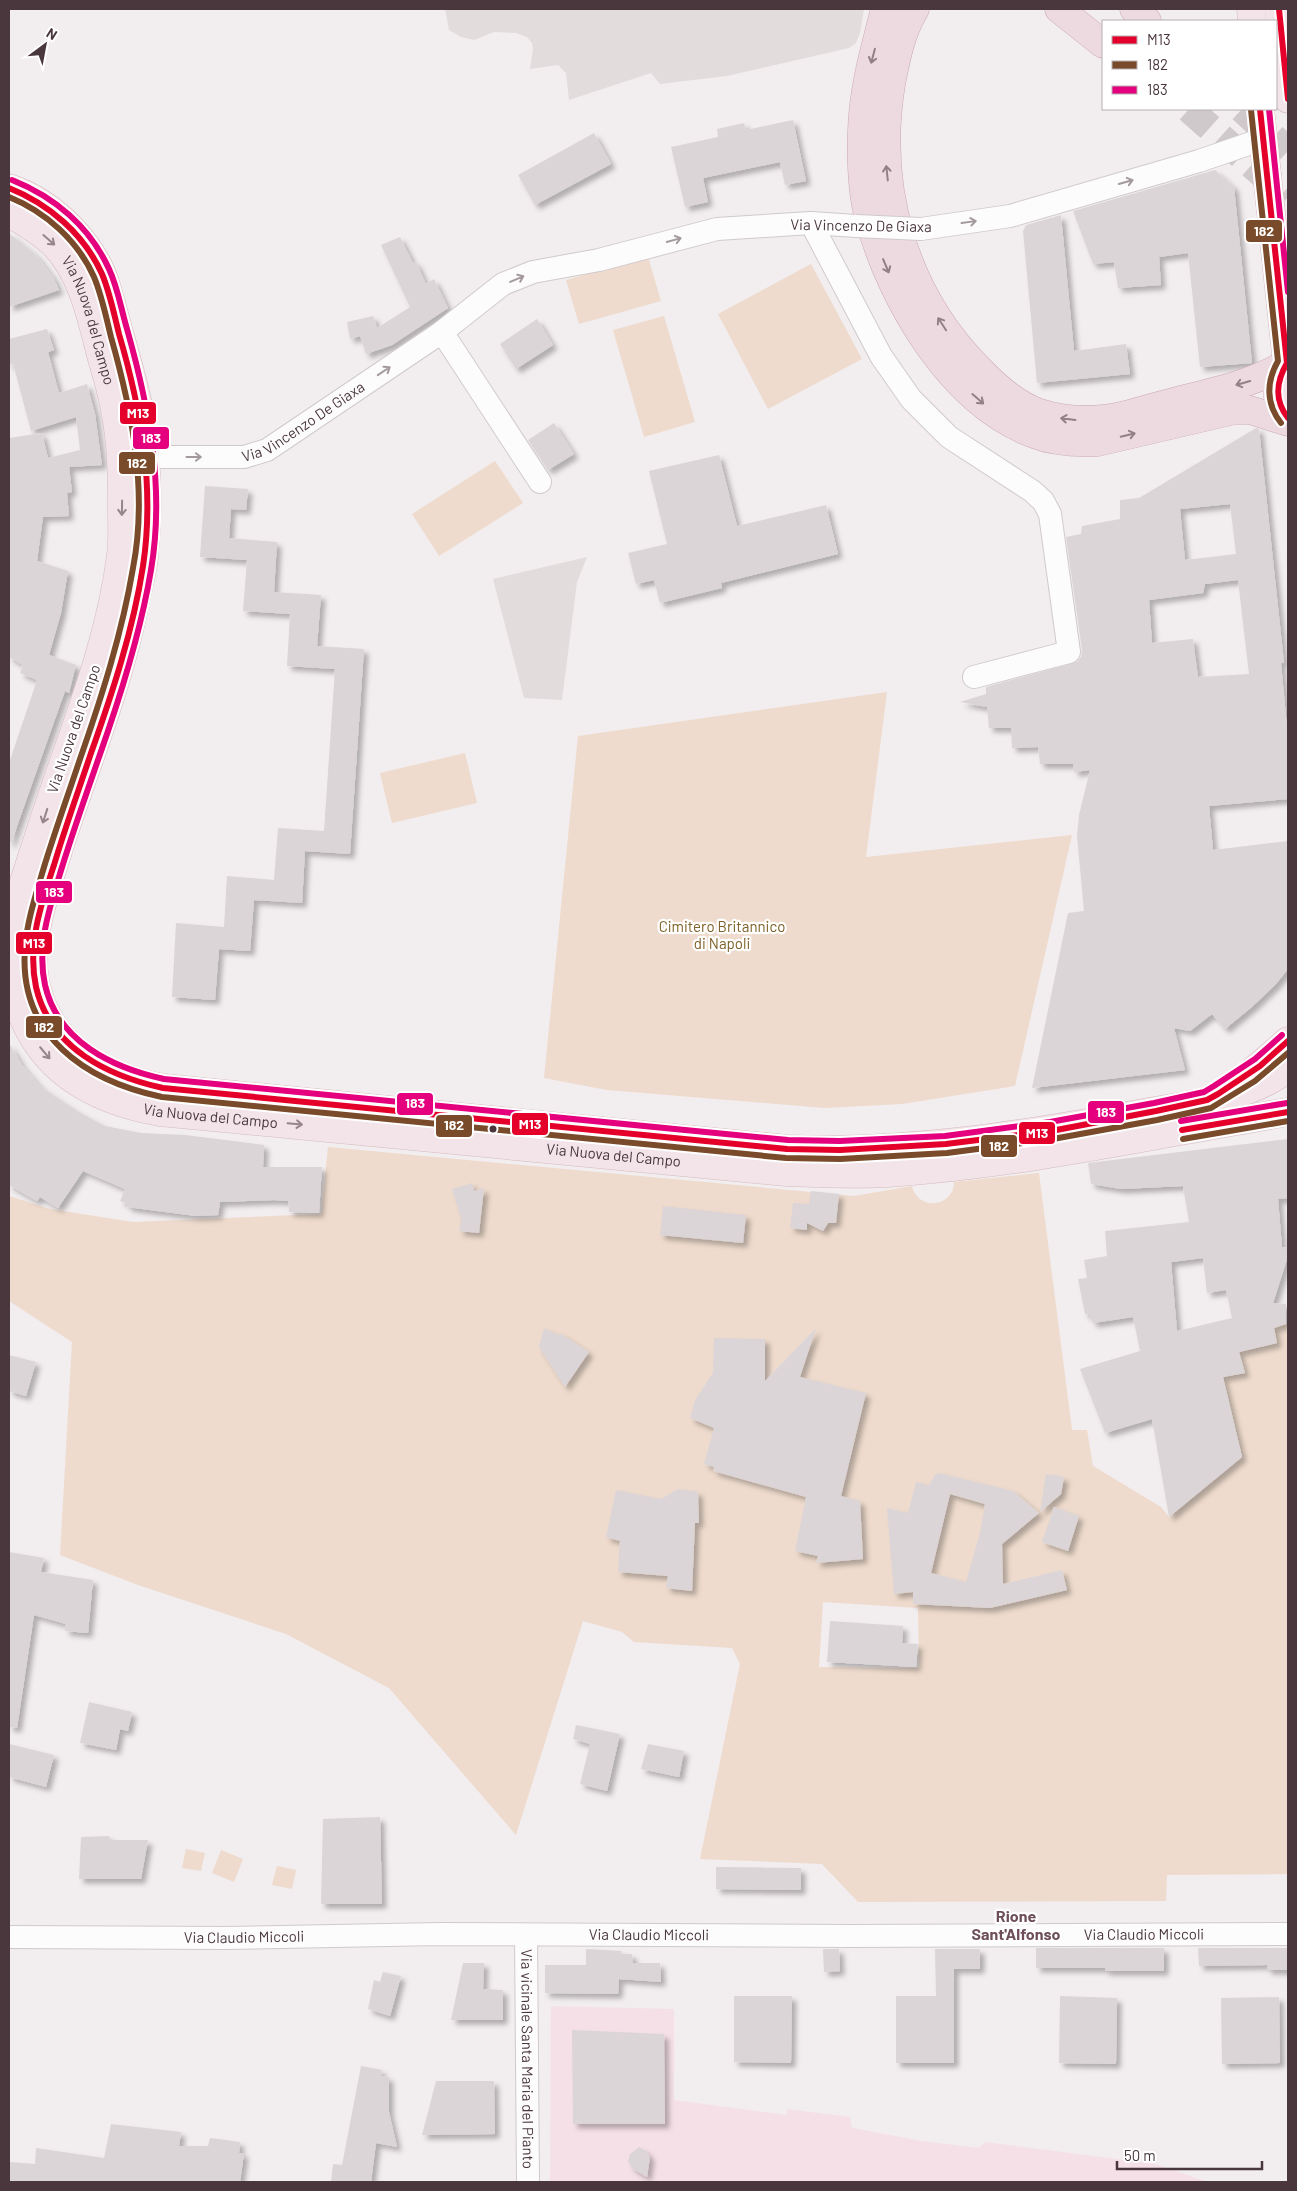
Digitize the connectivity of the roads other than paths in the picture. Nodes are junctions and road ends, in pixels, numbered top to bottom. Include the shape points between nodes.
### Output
1 (886, 9) edge
2 (915, 9) edge
3 (1059, 9) edge
4 (1085, 9) edge
5 (1134, 9) edge
6 (1279, 9) edge
7 (1146, 20) edge
8 (1102, 26) edge
9 (1102, 43) edge
10 (1288, 99) edge
11 (1260, 110) edge
12 (1262, 139) junction
13 (9, 188) edge
14 (9, 213) edge
15 (811, 223) junction
16 (442, 332) junction
17 (1288, 363) edge
18 (1288, 420) edge
19 (133, 458) junction
20 (540, 482) dead end
21 (974, 677) dead end
22 (1288, 1041) edge
23 (1288, 1067) edge
24 (1207, 1100) junction
25 (1288, 1112) edge
26 (1288, 1934) edge
27 (526, 1936) junction
28 (9, 1937) edge
29 (528, 2182) edge

1 -> 18 highway via 863,104 863,165 869,216 888,271 913,320 963,386 1015,426 1036,435 1078,443 1098,442 1235,410 1250,410
17 -> 2 highway via 1245,383 1122,415 1089,420 1038,412 1004,393 987,378 956,344 918,284 902,245 891,203 886,160 887,113 897,54
3 - 9 highway
4 - 8 highway
5 - 7 highway
6 - 10 main road
11 - 12 main road
15 -> 12 street, Via Vincenzo De Giaxa, bridge via 921,229 1010,216 1199,161
12 - 17 main road
13 - 19 main road, Via Nuova del Campo via 47,209 74,231 101,274 138,404
14 -> 19 main road, Via Nuova del Campo via 42,233 56,246 79,282 115,409
16 -> 15 street, Via Vincenzo De Giaxa via 503,284 533,272 599,260 717,229
15 - 21 street via 882,356 911,400 949,437 1043,501 1050,514 1069,652
19 -> 16 street, Via Vincenzo De Giaxa via 244,457 267,450
16 - 20 street
17 - 18 main road via 1278,383 1277,395
19 - 24 main road, Via Nuova del Campo via 144,557 126,649 53,868 34,945 33,964 36,984 51,1025 65,1042 101,1070 142,1085 163,1088 834,1151 886,1150 1037,1132
19 -> 25 main road, Via Nuova del Campo via 121,554 105,634 30,862 14,923 10,961 21,1015 32,1038 48,1058 89,1090 136,1108 160,1112 786,1172 837,1174 888,1173 1011,1159
22 - 24 main road via 1258,1068
23 - 24 main road, Via Nuova del Campo via 1246,1092
26 - 27 street, Via Claudio Miccoli
27 - 28 street, Via Claudio Miccoli
27 - 29 street, Via vicinale Santa Maria del Pianto

